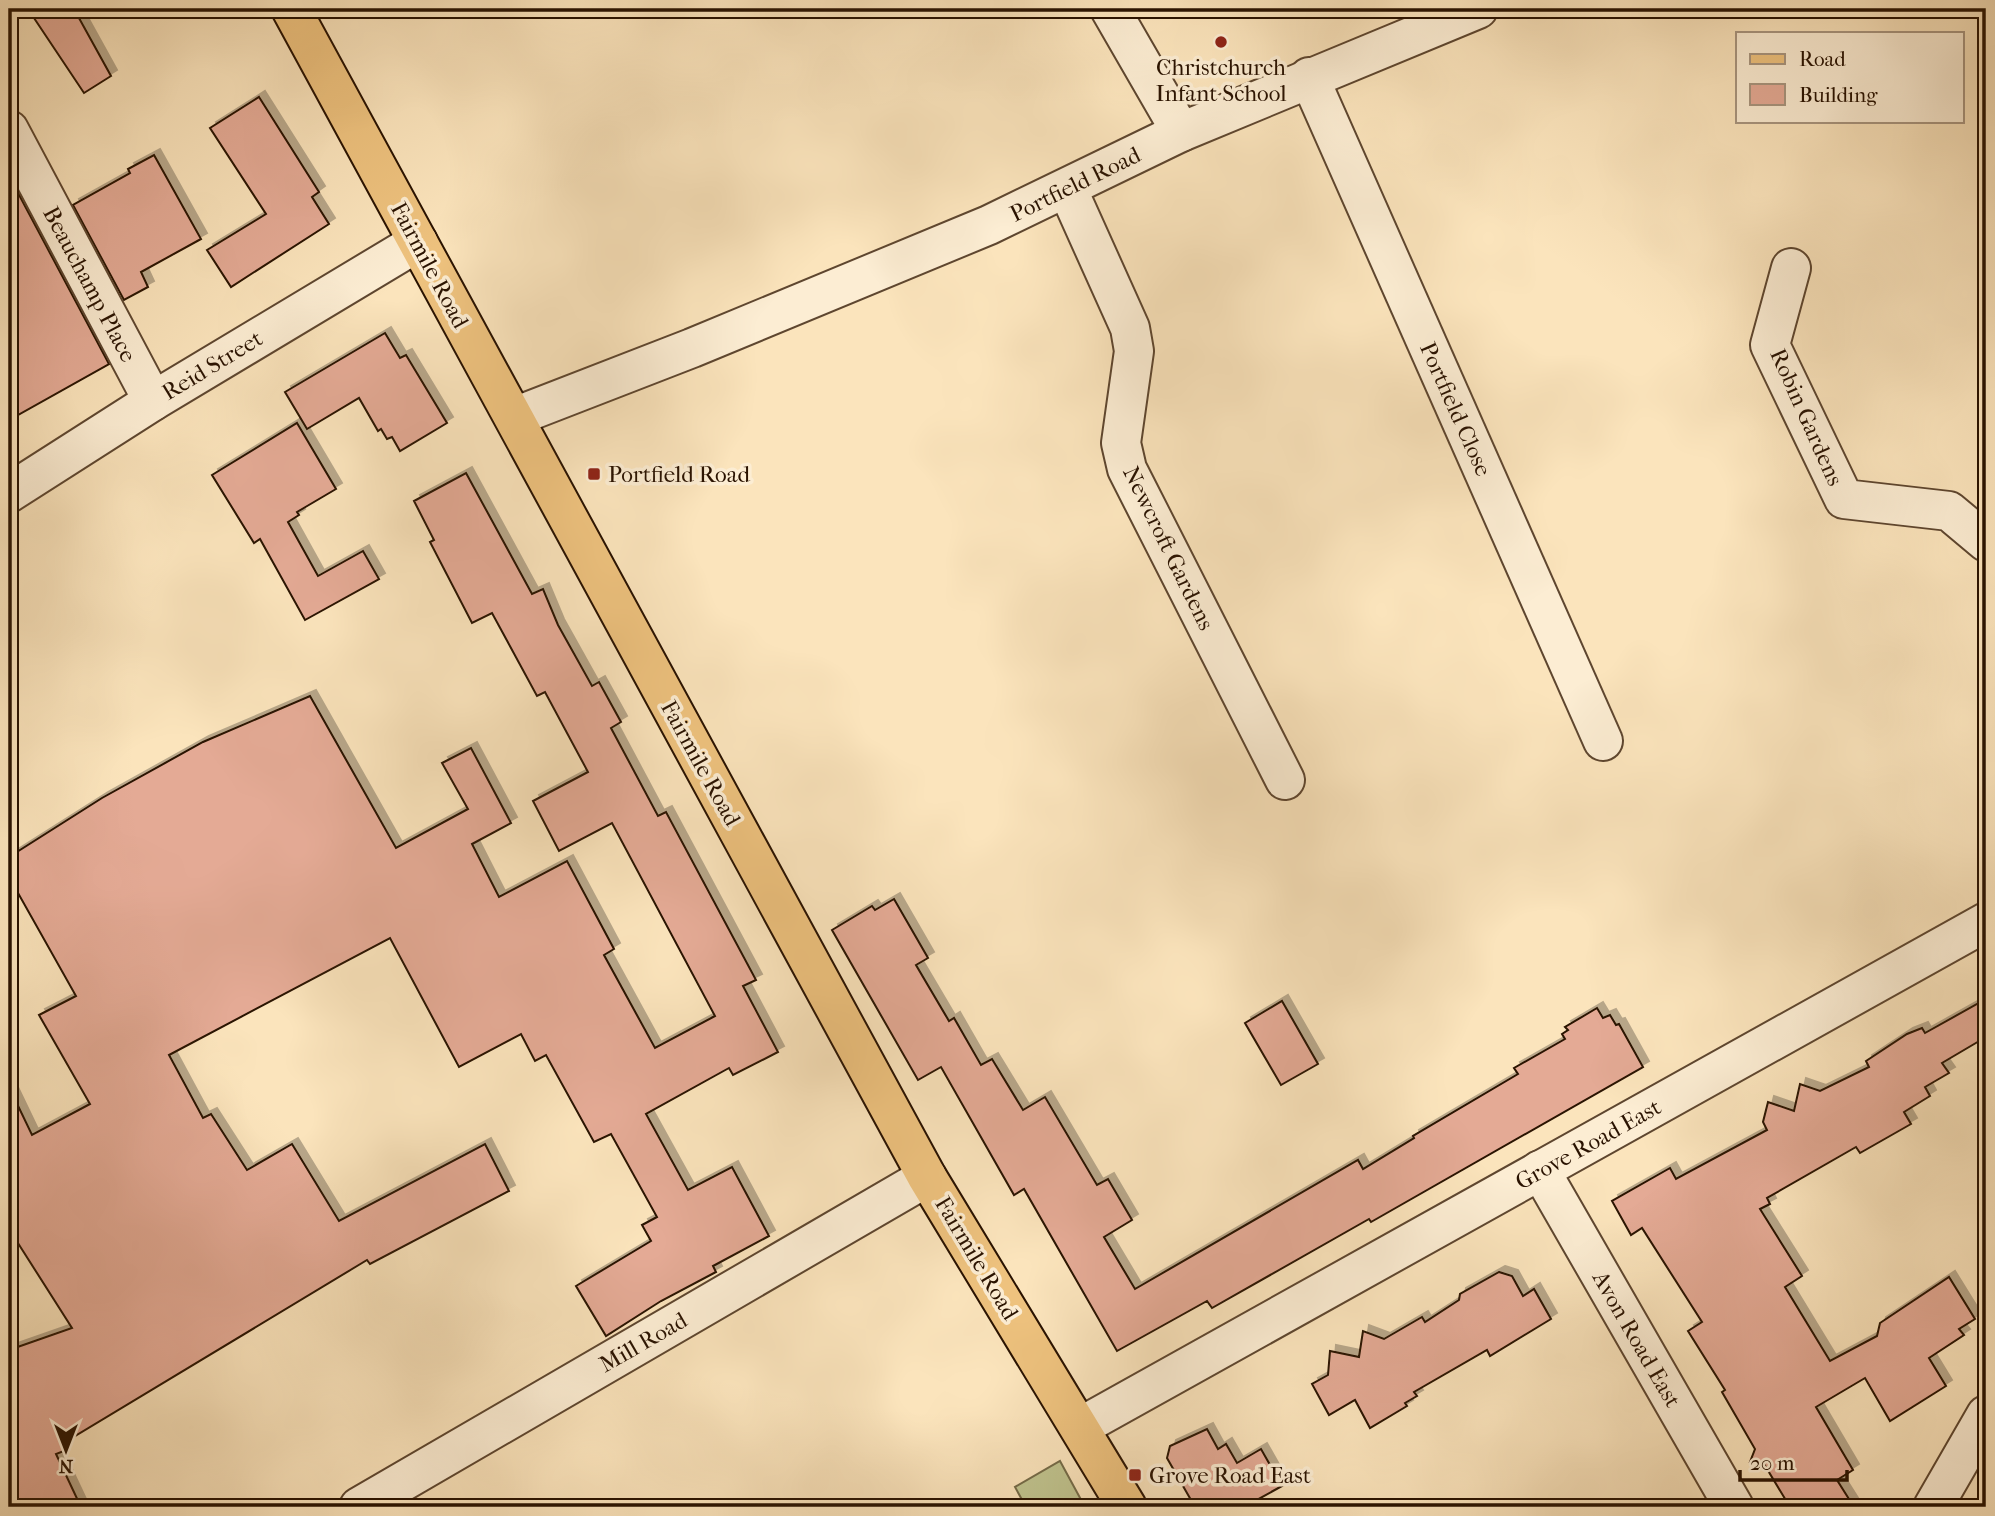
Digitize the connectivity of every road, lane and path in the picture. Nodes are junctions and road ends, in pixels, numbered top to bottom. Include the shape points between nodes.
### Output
1 (291, 9) edge
2 (1110, 9) edge
3 (1478, 9) edge
4 (1309, 77) junction
5 (9, 130) edge
6 (1181, 132) junction
7 (1067, 188) junction
8 (418, 242) junction
9 (1791, 268) dead end
10 (153, 401) junction
11 (514, 418) junction
12 (9, 493) edge
13 (1986, 542) edge
14 (1603, 741) dead end
15 (1285, 780) dead end
16 (1986, 922) edge
17 (1540, 1170) junction
18 (927, 1177) junction
19 (1986, 1415) edge
20 (1080, 1427) junction
21 (359, 1507) edge
22 (1127, 1507) edge
23 (1734, 1507) edge
24 (1933, 1507) edge

1 - 8 main road, Fairmile Road
2 - 6 street
3 - 4 street, Portfield Road
4 - 6 street, Portfield Road
4 - 14 street, Portfield Close
5 - 10 street, Beauchamp Place
6 - 7 street, Portfield Road
7 - 11 street, Portfield Road via 839,288
7 - 15 street, Newcroft Gardens via 1130,328 1134,351 1121,443 1127,469
8 - 10 street, Reid Street
8 - 11 main road, Fairmile Road
9 - 13 street, Robin Gardens via 1770,345 1844,499 1949,511
10 - 12 street, Reid Street
11 - 18 main road, Fairmile Road
16 - 17 street, Grove Road East
17 - 20 street, Grove Road East
17 - 23 street, Avon Road East
18 - 20 main road, Fairmile Road
18 - 21 street, Mill Road
19 - 24 street
20 - 22 main road, Fairmile Road

